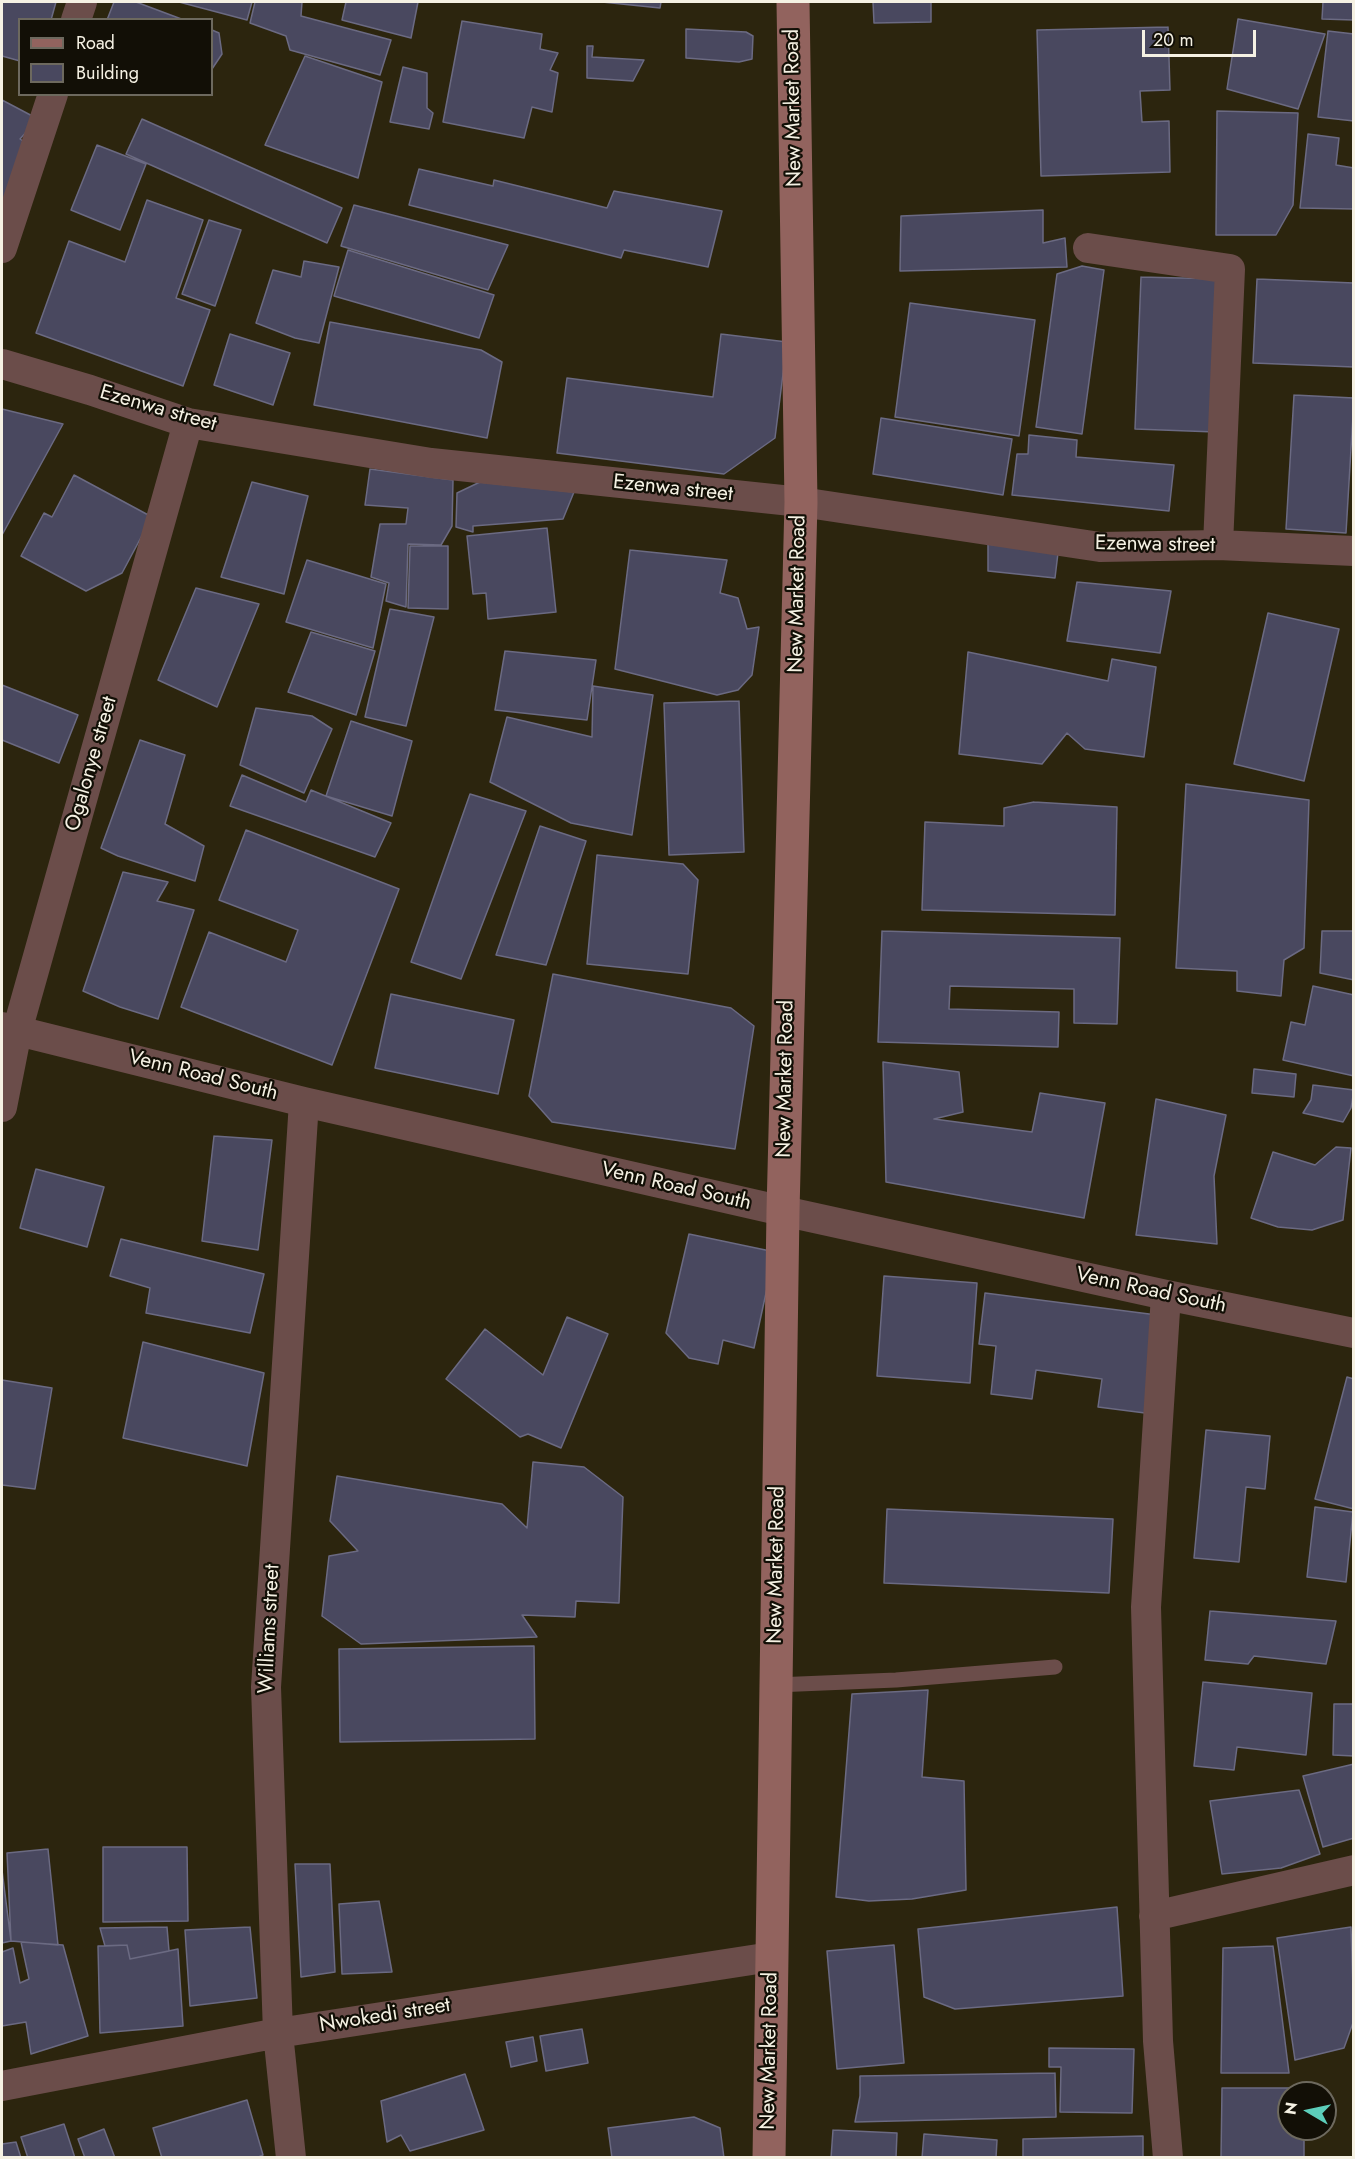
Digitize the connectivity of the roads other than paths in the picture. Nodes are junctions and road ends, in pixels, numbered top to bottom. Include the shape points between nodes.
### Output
1 (82, 2) edge
2 (793, 2) edge
3 (77, 18) edge
4 (52, 96) edge
5 (2, 248) edge
6 (1088, 248) dead end
7 (2, 364) edge
8 (188, 423) junction
9 (801, 502) junction
10 (1218, 546) junction
11 (1353, 551) edge
12 (9, 1029) edge
13 (304, 1101) junction
14 (2, 1107) edge
15 (783, 1211) junction
16 (1166, 1295) junction
17 (1353, 1333) edge
18 (1055, 1667) dead end
19 (775, 1684) junction
20 (1353, 1870) edge
21 (1154, 1916) junction
22 (771, 1957) junction
23 (278, 2033) junction
24 (2, 2086) edge
25 (291, 2157) edge
26 (769, 2157) edge
27 (1168, 2157) edge

1 - 3 street
2 - 9 street, New Market Road
4 - 5 street
6 - 10 street via 1230,269
7 - 8 street, Ezenwa street
8 - 9 street, Ezenwa street via 431,464
8 - 12 street, Ogalonye street
9 - 10 street, Ezenwa street via 1100,547
9 - 15 street, New Market Road
10 - 11 street, Ezenwa street
12 - 13 street, Venn Road South
12 - 14 street, Ogalonye street
13 - 15 street, Venn Road South
13 - 23 street, Williams street via 266,1687
15 - 16 street, Venn Road South
15 - 19 street, New Market Road
16 - 17 street, Venn Road South
16 - 21 street via 1146,1606
18 - 19 lane via 896,1680
19 - 22 street, New Market Road
20 - 21 street
21 - 27 street via 1158,2041
22 - 23 street, Nwokedi street
22 - 26 street, New Market Road
23 - 24 street, Nwokedi street
23 - 25 street, Williams street

